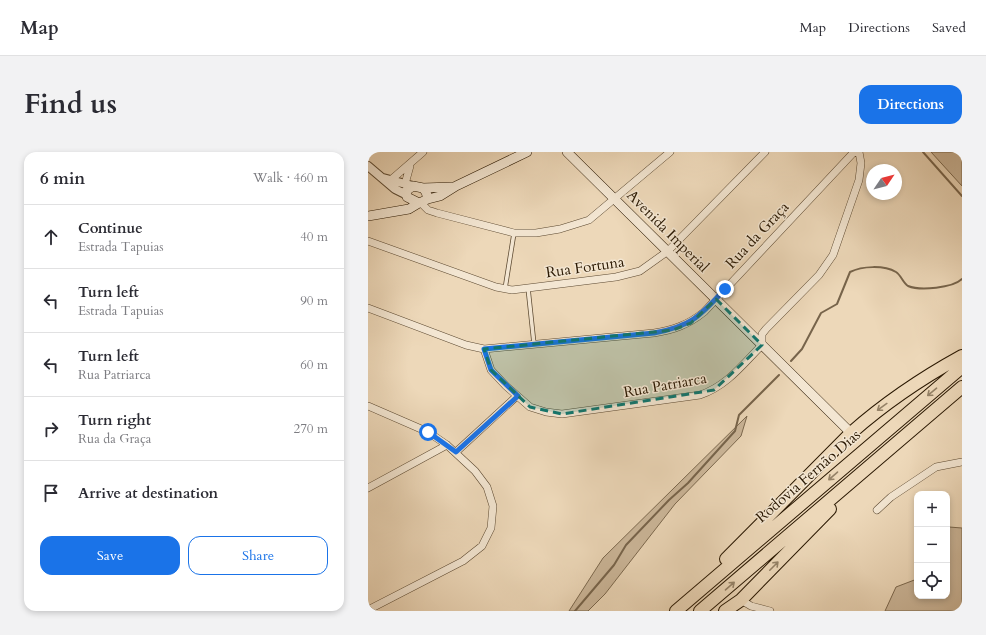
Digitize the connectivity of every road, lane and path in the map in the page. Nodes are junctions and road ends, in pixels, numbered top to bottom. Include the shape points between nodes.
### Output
1 (423, 152) edge
2 (527, 152) edge
3 (567, 152) edge
4 (670, 152) edge
5 (765, 152) edge
6 (854, 152) edge
7 (859, 152) edge
8 (410, 164) junction
9 (368, 166) edge
10 (382, 178) junction
11 (392, 179) junction
12 (409, 185) junction
13 (456, 186) junction
14 (422, 188) junction
15 (406, 196) junction
16 (616, 199) junction
17 (424, 201) junction
18 (387, 213) junction
19 (368, 216) edge
20 (514, 233) junction
21 (368, 241) edge
22 (668, 251) junction
23 (528, 288) junction
24 (505, 289) junction
25 (716, 299) junction
26 (368, 308) edge
27 (534, 344) junction
28 (762, 345) junction
29 (484, 349) junction
30 (962, 356) edge
31 (962, 366) edge
32 (962, 387) edge
33 (518, 396) junction
34 (368, 406) edge
35 (851, 433) junction
36 (447, 445) junction
37 (456, 452) junction
38 (876, 460) junction
39 (962, 462) edge
40 (368, 488) edge
41 (877, 510) dead end
42 (693, 596) junction
43 (741, 600) junction
44 (368, 610) edge
45 (676, 611) edge
46 (700, 611) edge
47 (725, 611) edge
48 (770, 611) edge

1 - 8 street
2 - 13 main road
3 - 16 main road, Avenida Imperial
4 - 16 street
5 - 22 street, Rua Fortuna
6 - 25 street, Rua da Graça
7 - 28 street, Rua Patriarca via 859,180 833,255 819,275 762,334
8 - 11 street
8 - 12 street
9 - 10 street
10 - 11 street
10 - 15 street
11 - 12 street
12 - 14 main road
12 - 15 main road
13 - 14 main road
13 - 17 main road via 440,196
14 - 17 main road via 426,192
15 - 17 main road
15 - 18 main road via 399,206
16 - 20 street via 589,220 560,229
16 - 22 main road, Avenida Imperial
17 - 18 main road via 409,209
17 - 20 street via 428,210
18 - 19 main road
20 - 24 lane
21 - 24 street, Rua Fortuna
22 - 23 street, Rua Fortuna via 640,271 616,277
22 - 25 main road, Avenida Imperial
23 - 24 street, Rua Fortuna
23 - 27 lane
25 - 27 street, Rua da Graça via 691,323 673,330
25 - 28 main road, Avenida Imperial
26 - 29 street via 466,345
27 - 29 street, Rua da Graça
28 - 33 street, Rua Patriarca via 727,382 700,395 562,414 530,407
28 - 35 main road, Avenida Imperial
29 - 33 street, Rua Patriarca via 491,370
30 -> 35 highway via 898,396
31 -> 42 highway, Rodovia Fernão Dias
32 - 38 highway
33 - 37 street
34 - 36 street via 428,432
35 - 42 highway via 724,560
36 - 37 street
36 - 40 street
37 - 44 street via 486,487 493,506 491,528 482,546 463,561
43 -> 38 highway
46 -> 38 highway
39 - 41 street via 936,467 891,497
42 - 45 highway, Rodovia Fernão Dias
43 - 47 highway
43 - 48 street via 751,606

